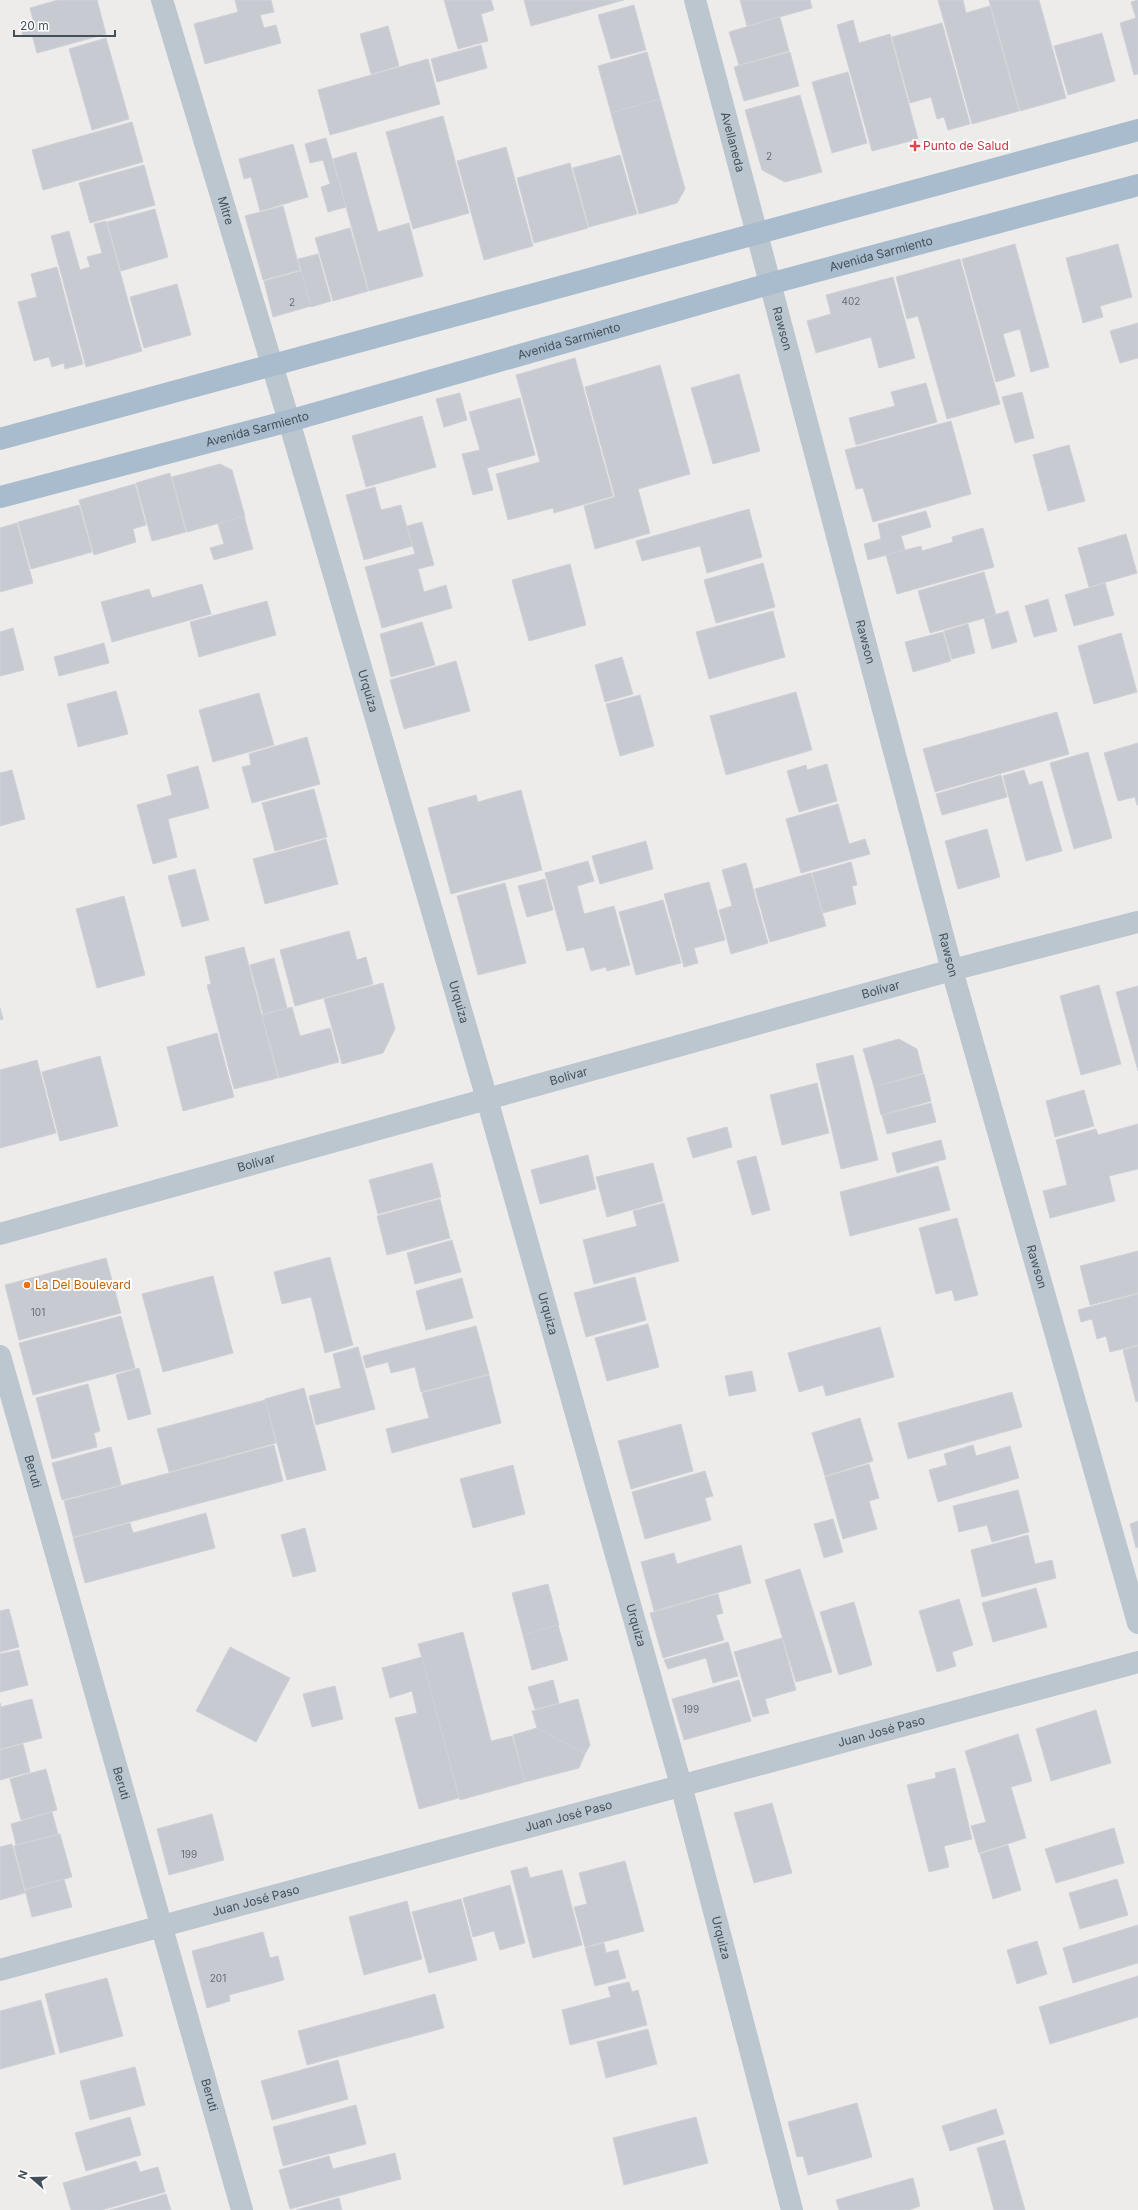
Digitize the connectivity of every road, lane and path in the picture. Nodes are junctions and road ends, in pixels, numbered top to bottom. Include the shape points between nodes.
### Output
1 (162, 0) edge
2 (695, 0) edge
3 (1138, 130) edge
4 (1138, 185) edge
5 (758, 234) junction
6 (769, 284) junction
7 (271, 365) junction
8 (289, 421) junction
9 (0, 440) edge
10 (0, 497) edge
11 (1138, 922) edge
12 (952, 970) junction
13 (487, 1099) junction
14 (0, 1234) edge
15 (0, 1356) edge
16 (1138, 1623) edge
17 (1138, 1662) edge
18 (681, 1785) junction
19 (161, 1925) junction
20 (0, 1970) edge
21 (242, 2210) edge
22 (792, 2210) edge

1 - 7 street, Mitre
2 - 5 street, Avellaneda
3 - 5 main road
4 - 6 main road, Avenida Sarmiento
5 - 6 street, Avellaneda
5 - 7 main road
6 - 8 main road, Avenida Sarmiento
6 - 12 street, Rawson
7 - 8 street, Mitre
7 - 9 main road
8 - 10 main road, Avenida Sarmiento
8 - 13 street, Urquiza
11 - 12 street, Bolívar
12 - 13 street, Bolívar
12 - 16 street, Rawson
13 - 14 street, Bolívar
13 - 18 street, Urquiza
15 - 19 street, Beruti
17 - 18 street, Juan José Paso
18 - 19 street, Juan José Paso
18 - 22 street, Urquiza
19 - 20 street, Juan José Paso
19 - 21 street, Beruti

